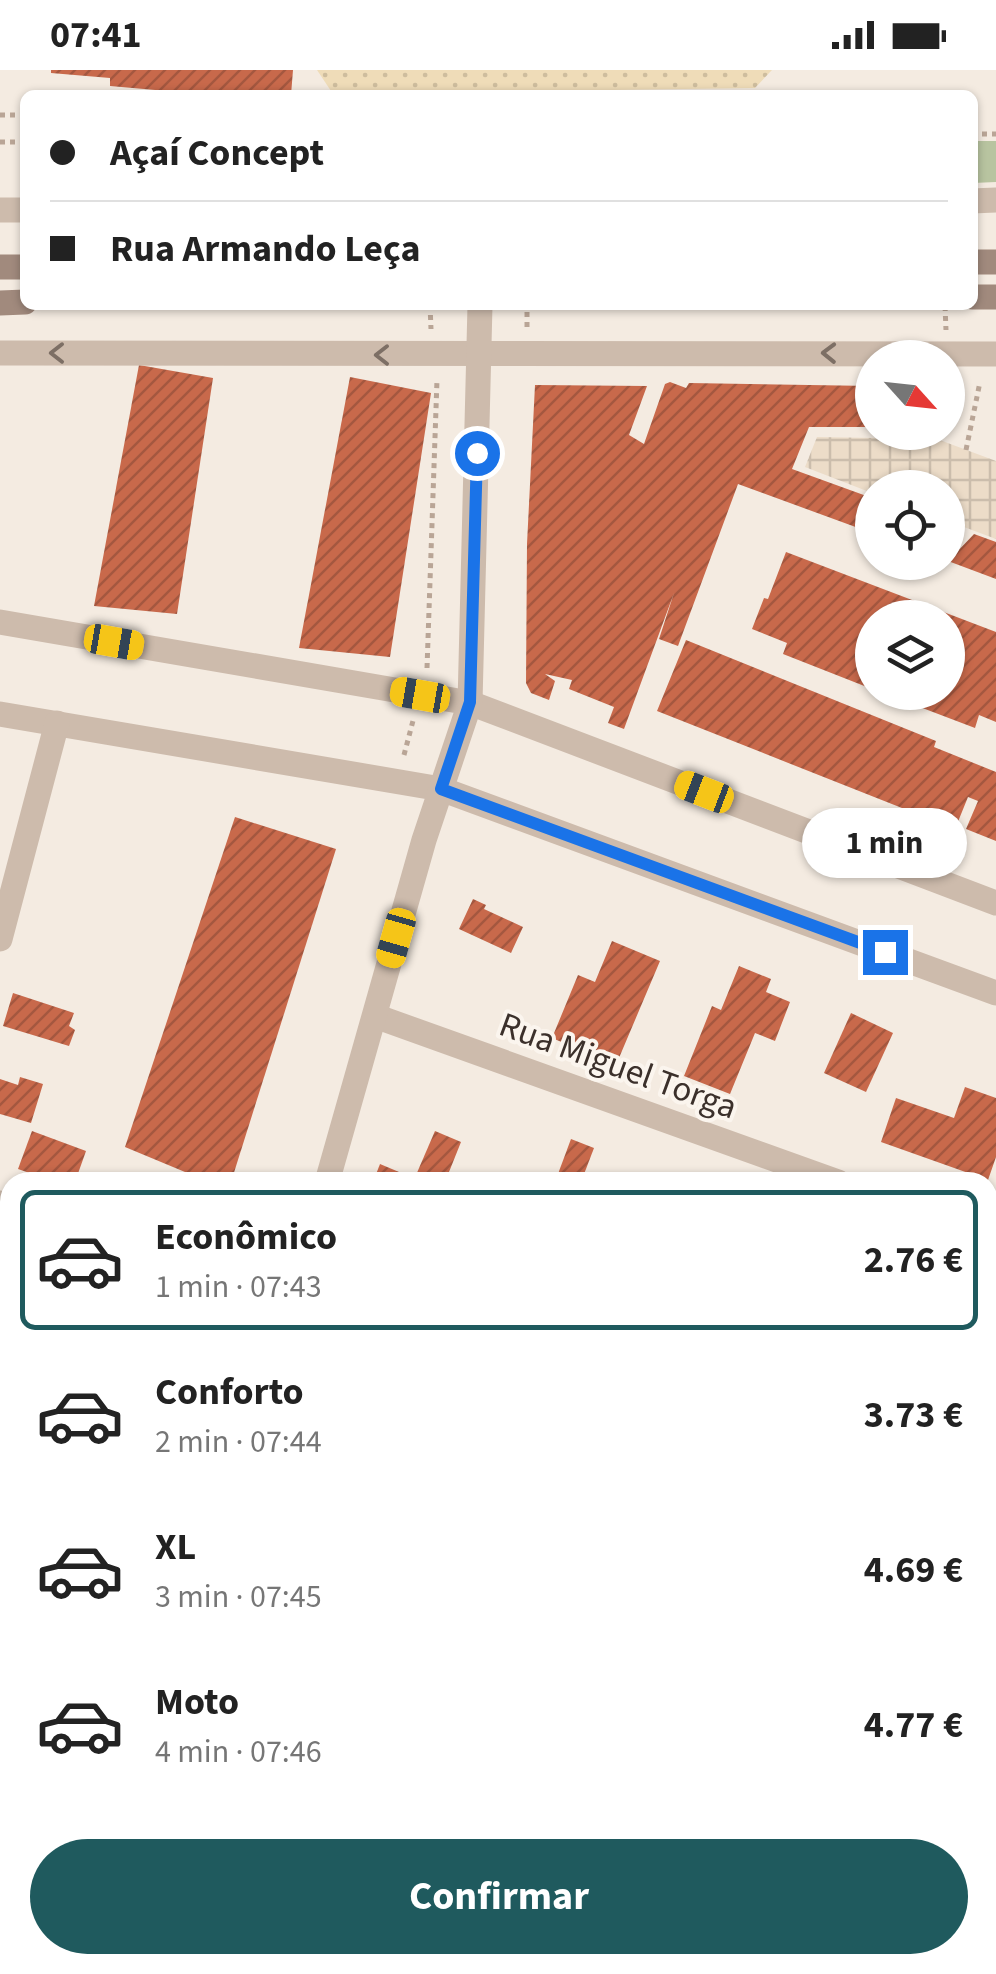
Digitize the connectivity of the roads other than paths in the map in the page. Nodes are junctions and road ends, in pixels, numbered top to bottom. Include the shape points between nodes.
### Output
1 (480, 310) edge
2 (0, 353) edge
3 (996, 354) edge
4 (480, 355) junction
5 (0, 622) edge
6 (470, 702) junction
7 (0, 714) edge
8 (57, 723) junction
9 (441, 789) junction
10 (996, 902) edge
11 (0, 938) edge
12 (996, 993) edge
13 (375, 1016) junction
14 (330, 1172) edge
15 (810, 1172) edge

1 - 4 street
4 -> 2 street
3 -> 4 street
4 - 6 street
5 - 6 street
6 - 9 street
6 - 10 street
7 - 8 street
8 - 9 street
8 - 11 street
9 - 12 street
9 - 13 street
13 - 14 street
13 - 15 street, Rua Miguel Torga

